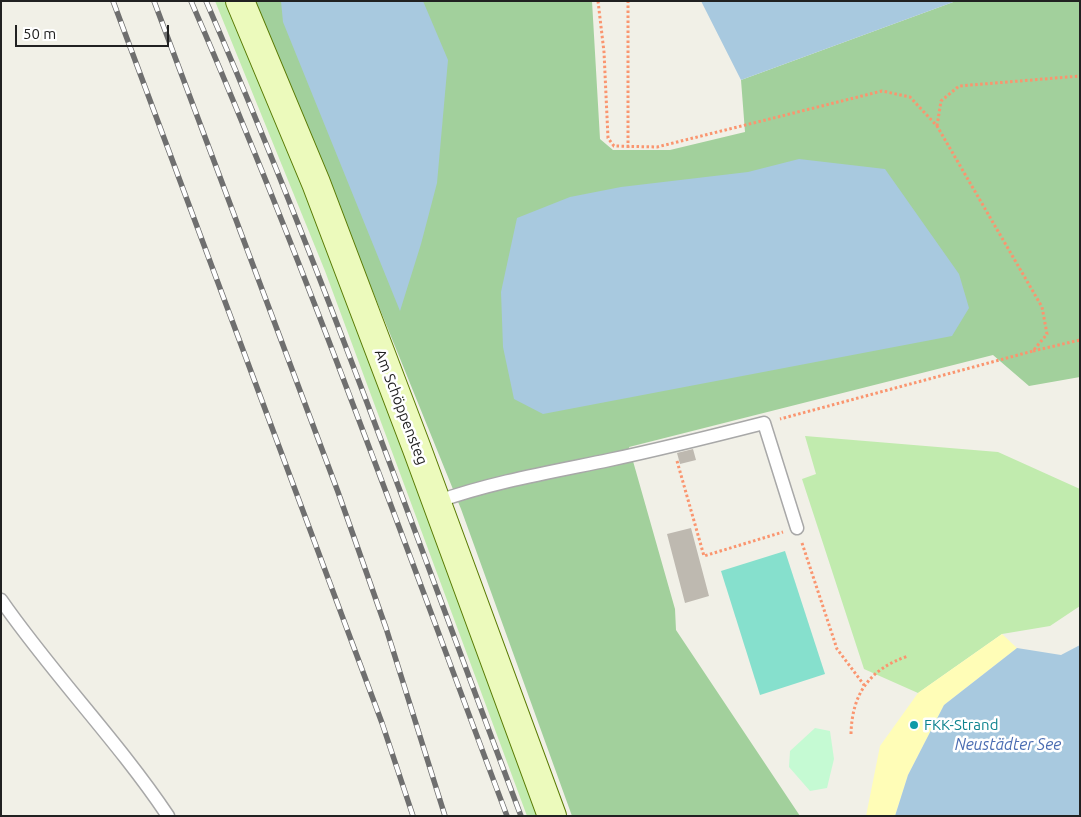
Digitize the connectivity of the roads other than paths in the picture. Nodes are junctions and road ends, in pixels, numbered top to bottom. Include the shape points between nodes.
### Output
1 (240, 1) edge
2 (436, 502) junction
3 (797, 528) road end
4 (1, 600) edge
5 (168, 816) edge
6 (552, 816) edge

1 - 2 street, Am Schöppensteg via 316,183
2 - 3 lane via 517,479 764,423
2 - 6 street, Am Schöppensteg
4 - 5 lane via 126,755

